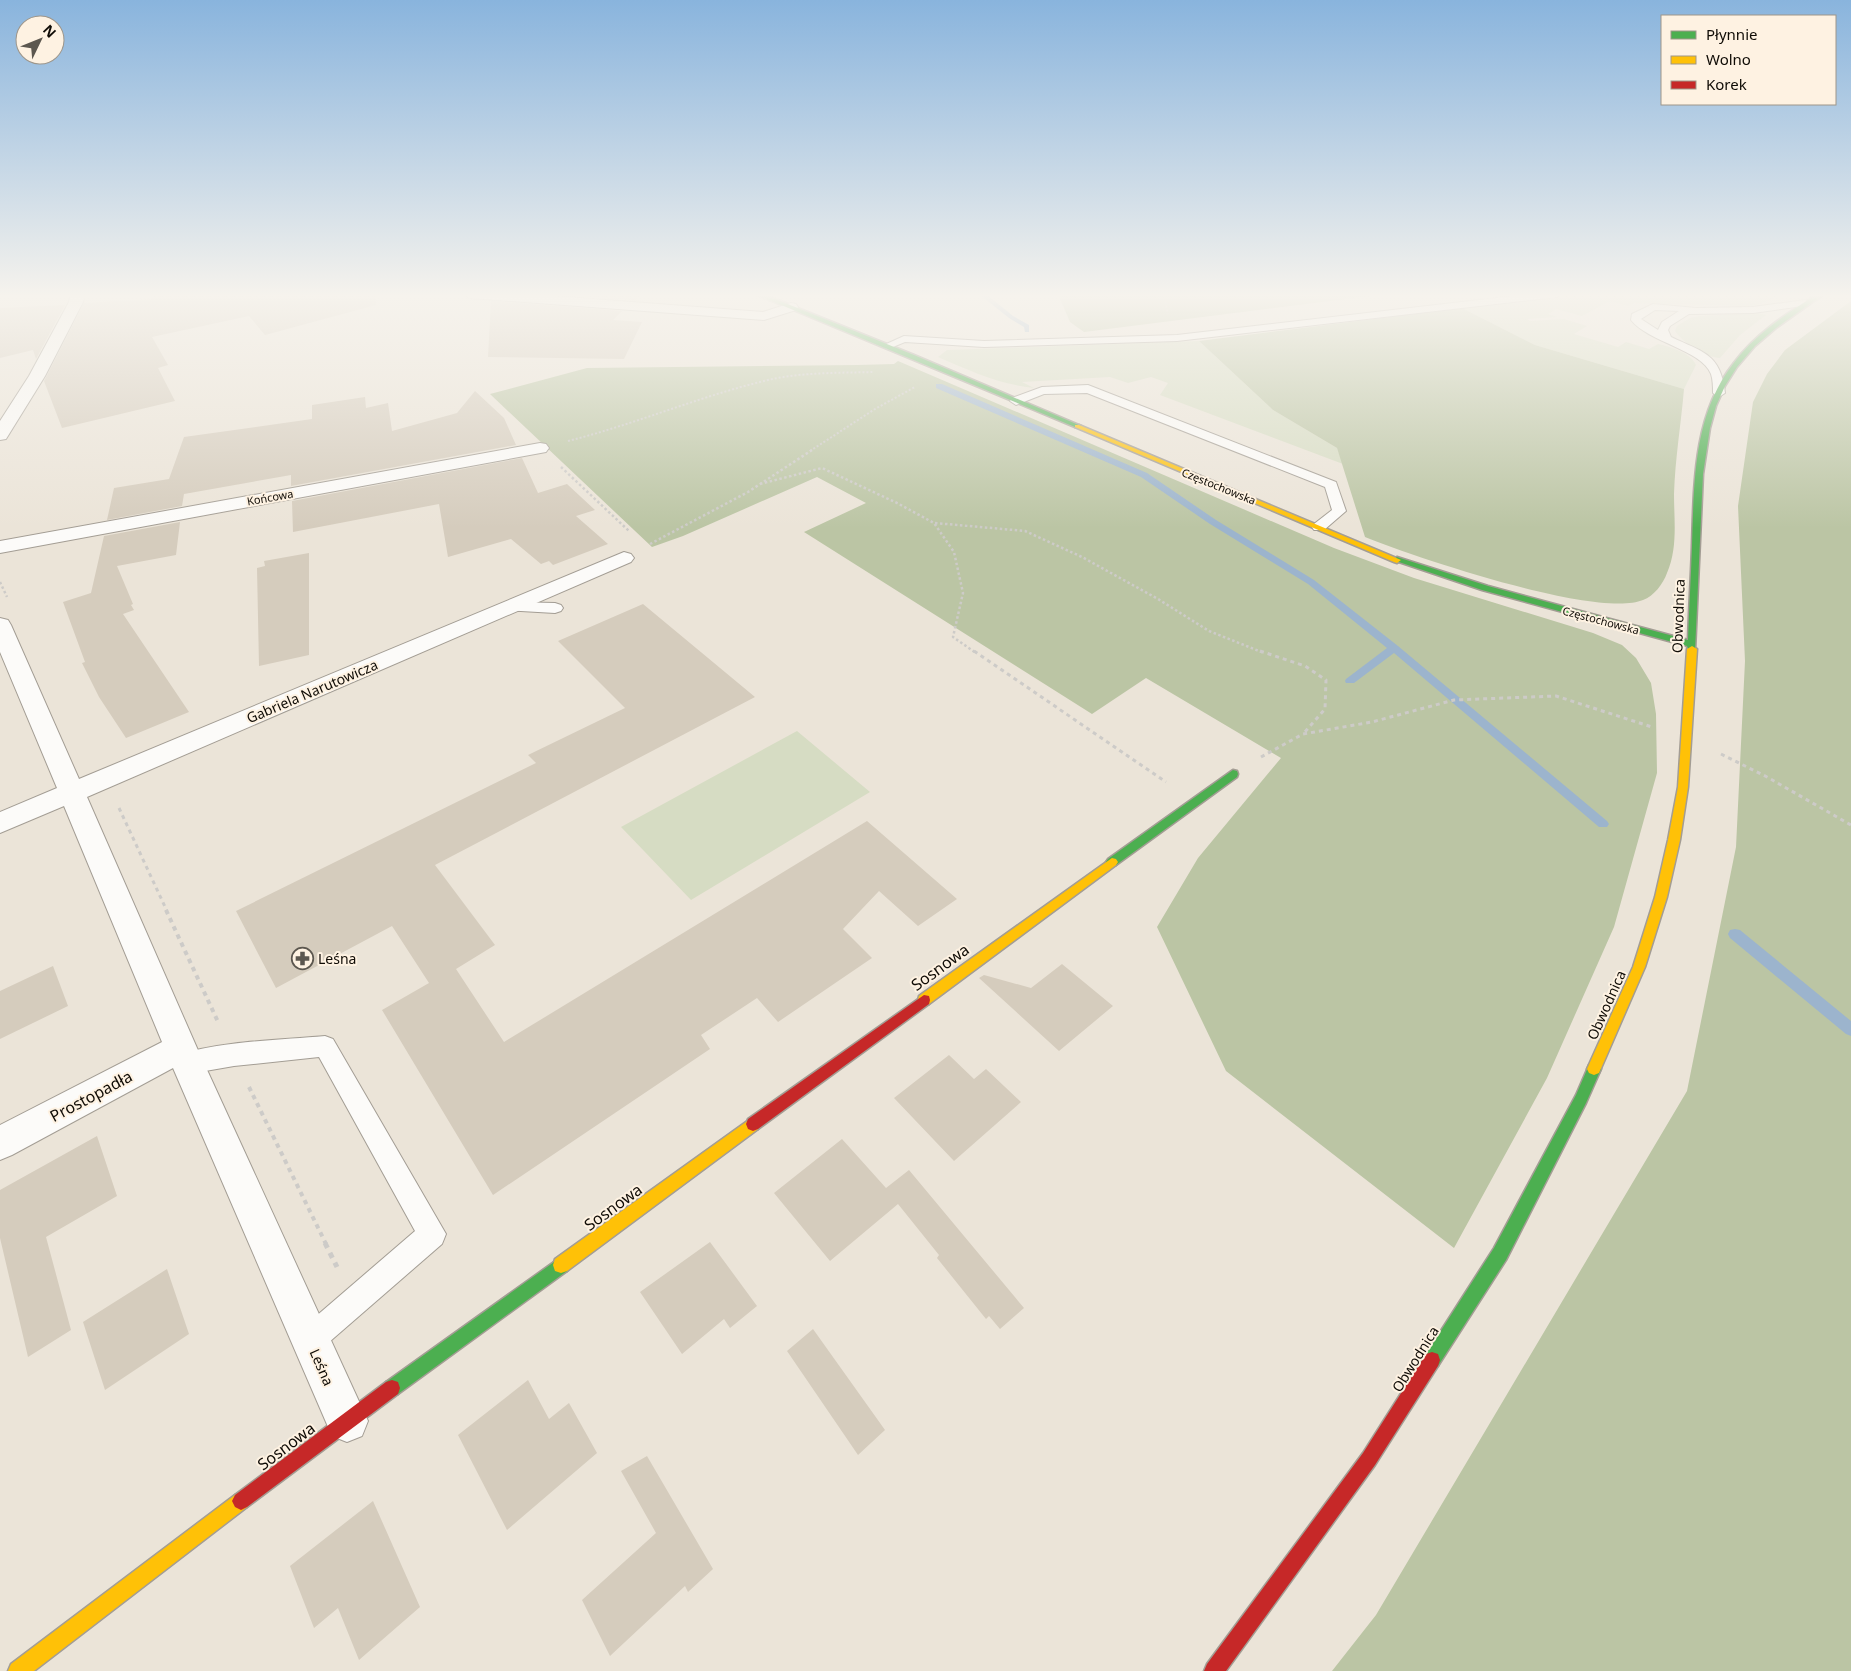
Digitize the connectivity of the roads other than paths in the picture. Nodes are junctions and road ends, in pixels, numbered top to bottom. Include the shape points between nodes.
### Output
1 (39, 372) edge
2 (949, 372) edge
3 (1716, 372) edge
4 (1730, 372) edge
5 (1719, 393) junction
6 (1016, 401) junction
7 (0, 435) edge
8 (540, 448) road end
9 (1319, 527) junction
10 (0, 546) edge
11 (624, 558) road end
12 (510, 607) junction
13 (555, 608) dead end
14 (0, 625) edge
15 (1691, 644) junction
16 (1233, 774) road end
17 (72, 793) junction
18 (0, 823) edge
19 (185, 1056) junction
20 (0, 1143) edge
21 (310, 1340) junction
22 (346, 1421) junction
23 (18, 1671) edge
24 (1214, 1671) edge

1 - 7 street
2 - 6 street, Częstochowska
3 - 5 lane
4 - 5 street, Obwodnica
5 - 15 street, Obwodnica via 1708,422 1700,465
6 - 9 street, Częstochowska
6 - 9 lane via 1042,390 1088,389 1331,485 1338,511
8 - 10 street, Końcowa
9 - 15 street, Częstochowska via 1403,562 1485,588
11 - 12 street, Gabriela Narutowicza
12 - 13 lane
12 - 17 street, Gabriela Narutowicza
14 - 17 street, Leśna
15 - 24 street, Obwodnica via 1683,788 1661,897 1639,967 1581,1099 1500,1254 1370,1459
16 - 22 street, Sosnowa
17 - 18 street, Gabriela Narutowicza
17 - 19 street, Leśna
19 - 20 street, Prostopadła
19 - 21 street, Leśna
19 - 21 lane via 325,1046 432,1234
21 - 22 street, Leśna
22 - 23 street, Sosnowa

